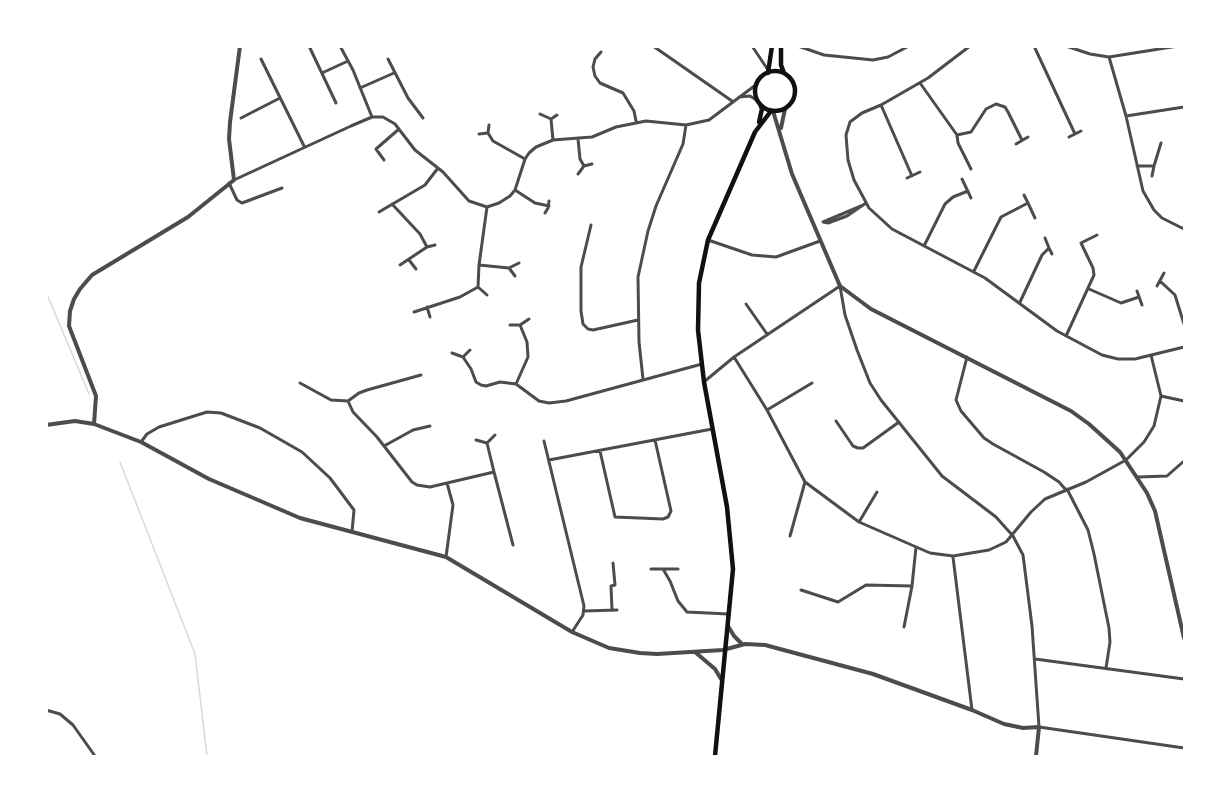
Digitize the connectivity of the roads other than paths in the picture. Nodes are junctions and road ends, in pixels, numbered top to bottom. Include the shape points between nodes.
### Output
1 (240, 46) edge
2 (309, 46) edge
3 (340, 46) edge
4 (653, 46) edge
5 (752, 46) edge
6 (772, 46) edge
7 (781, 46) edge
8 (798, 46) edge
9 (909, 46) edge
10 (970, 46) edge
11 (1035, 46) edge
12 (1065, 46) edge
13 (1178, 46) edge
14 (600, 52) dead end
15 (771, 57) junction
16 (1109, 57) junction
17 (261, 59) dead end
18 (388, 59) dead end
19 (761, 60) junction
20 (348, 61) junction
21 (768, 72) junction
22 (322, 73) junction
23 (394, 73) junction
24 (784, 73) junction
25 (920, 83) junction
26 (757, 84) junction
27 (360, 88) junction
28 (280, 98) junction
29 (733, 100) junction
30 (336, 103) dead end
31 (759, 103) junction
32 (881, 105) junction
33 (1185, 107) edge
34 (785, 109) junction
35 (772, 111) junction
36 (540, 114) dead end
37 (557, 115) dead end
38 (1126, 116) junction
39 (241, 117) dead end
40 (372, 117) junction
41 (423, 118) dead end
42 (551, 119) junction
43 (636, 122) junction
44 (489, 125) dead end
45 (686, 125) junction
46 (759, 125) junction
47 (399, 129) junction
48 (780, 131) junction
49 (1081, 131) dead end
50 (488, 133) junction
51 (479, 134) dead end
52 (1076, 134) junction
53 (957, 135) junction
54 (1028, 137) dead end
55 (1069, 137) dead end
56 (553, 140) junction
57 (578, 140) junction
58 (1022, 140) junction
59 (1161, 143) dead end
60 (1016, 144) dead end
61 (304, 146) junction
62 (525, 159) junction
63 (384, 160) dead end
64 (967, 161) junction
65 (592, 164) dead end
66 (962, 164) dead end
67 (584, 166) junction
68 (1137, 166) junction
69 (1154, 166) junction
70 (438, 168) junction
71 (971, 169) dead end
72 (921, 172) dead end
73 (578, 174) dead end
74 (912, 176) junction
75 (1152, 176) dead end
76 (907, 178) dead end
77 (962, 179) dead end
78 (234, 180) junction
79 (229, 183) junction
80 (282, 188) dead end
81 (515, 190) junction
82 (968, 191) junction
83 (1024, 195) dead end
84 (971, 198) dead end
85 (866, 203) junction
86 (1028, 203) junction
87 (392, 204) junction
88 (487, 207) junction
89 (379, 212) dead end
90 (545, 213) dead end
91 (1035, 218) dead end
92 (591, 225) dead end
93 (814, 226) junction
94 (1185, 229) edge
95 (1097, 235) dead end
96 (1045, 238) dead end
97 (708, 240) junction
98 (820, 241) junction
99 (1081, 243) junction
100 (435, 245) dead end
101 (1076, 245) dead end
102 (924, 246) junction
103 (427, 247) junction
104 (1049, 248) junction
105 (1052, 254) dead end
106 (410, 260) junction
107 (519, 263) dead end
108 (400, 265) dead end
109 (479, 265) junction
110 (509, 268) junction
111 (416, 269) dead end
112 (974, 271) junction
113 (1164, 273) dead end
114 (515, 276) dead end
115 (1160, 281) junction
116 (840, 286) junction
117 (1157, 286) dead end
118 (478, 287) junction
119 (1089, 289) junction
120 (1137, 291) dead end
121 (487, 295) dead end
122 (1140, 297) junction
123 (1020, 302) junction
124 (746, 304) dead end
125 (1142, 304) dead end
126 (427, 308) junction
127 (414, 312) dead end
128 (430, 317) dead end
129 (529, 319) dead end
130 (638, 320) junction
131 (1185, 324) edge
132 (510, 325) dead end
133 (520, 325) junction
134 (767, 334) junction
135 (1066, 336) junction
136 (1185, 346) edge
137 (470, 350) dead end
138 (452, 353) dead end
139 (1151, 355) junction
140 (462, 357) junction
141 (734, 357) junction
142 (967, 357) junction
143 (702, 364) junction
144 (421, 375) dead end
145 (643, 379) junction
146 (704, 382) junction
147 (300, 383) dead end
148 (812, 383) dead end
149 (516, 384) junction
150 (1161, 396) junction
151 (348, 401) junction
152 (1185, 401) edge
153 (767, 410) junction
154 (836, 421) dead end
155 (899, 422) junction
156 (94, 424) junction
157 (46, 425) edge
158 (838, 425) junction
159 (430, 426) dead end
160 (834, 428) dead end
161 (712, 429) junction
162 (495, 435) dead end
163 (476, 440) dead end
164 (655, 440) junction
165 (544, 441) dead end
166 (141, 442) junction
167 (487, 443) junction
168 (384, 446) junction
169 (600, 451) junction
170 (549, 460) junction
171 (1126, 460) junction
172 (1185, 461) edge
173 (495, 472) junction
174 (1138, 477) junction
175 (805, 482) junction
176 (447, 483) junction
177 (1066, 490) junction
178 (877, 492) dead end
179 (859, 522) junction
180 (352, 532) junction
181 (790, 536) dead end
182 (1012, 536) junction
183 (513, 545) dead end
184 (916, 547) junction
185 (953, 556) junction
186 (446, 557) junction
187 (613, 562) dead end
188 (651, 569) dead end
189 (663, 569) junction
190 (678, 569) dead end
191 (912, 586) junction
192 (801, 590) dead end
193 (612, 610) junction
194 (617, 610) dead end
195 (584, 611) junction
196 (728, 614) junction
197 (727, 623) junction
198 (904, 627) dead end
199 (572, 632) junction
200 (1185, 638) edge
201 (742, 644) junction
202 (723, 650) junction
203 (694, 652) junction
204 (1035, 659) junction
205 (1106, 668) junction
206 (721, 679) junction
207 (1185, 679) edge
208 (46, 710) edge
209 (972, 710) junction
210 (1039, 727) junction
211 (1185, 748) edge
212 (94, 756) edge
213 (715, 756) edge
214 (1036, 756) edge

1 - 78 street via 229,139
2 - 22 street
3 - 20 street
4 - 29 street
5 - 19 street
6 - 15 main road
7 - 24 main road
8 - 9 street via 824,55 873,60
10 - 25 street
11 - 52 street
12 - 16 street
13 - 16 street
14 - 43 street via 593,67 595,75 600,83 623,93
15 - 19 street
15 - 21 main road
16 - 38 street
17 - 28 street
18 - 23 street
19 - 21 street
20 - 22 street
20 - 27 street
21 - 24 main road
21 - 26 main road
22 - 30 street
23 - 27 street
23 - 41 street
24 - 34 main road via 792,80 795,93
25 - 32 street
25 - 53 street
26 - 29 street
26 - 31 main road
27 - 40 street
28 - 39 street
28 - 61 street
29 - 31 street via 748,96
29 - 45 street via 709,120
31 - 35 main road
31 - 46 main road
32 - 74 street
32 - 85 street via 855,117 846,135 854,180
33 - 38 street
34 - 35 main road
34 - 48 street
35 - 46 main road
35 - 48 street
36 - 42 street
37 - 42 street
38 - 68 street
40 - 47 street via 383,117
40 - 61 street
42 - 56 street
43 - 45 street
43 - 57 street
44 - 50 street
45 - 130 street via 683,144 648,231 638,277
46 - 97 main road
47 - 63 street via 376,149
47 - 70 street via 415,150
48 - 93 street via 792,174
49 - 52 street
50 - 51 street
50 - 62 street via 493,141
52 - 55 street
53 - 58 street via 971,132 986,109 996,104 1005,107
53 - 64 street
54 - 58 street
56 - 57 street
56 - 62 street via 536,147
57 - 67 street
58 - 60 street
59 - 69 street
61 - 78 street
62 - 81 street
64 - 66 street
64 - 71 street
65 - 67 street
67 - 73 street
68 - 69 street
68 - 94 street via 1143,191 1154,210
69 - 75 street
70 - 87 street via 424,185
70 - 88 street via 468,201
72 - 74 street
74 - 76 street
77 - 82 street
78 - 79 street
79 - 80 street via 242,203
79 - 156 street via 188,217 92,275 80,289 70,311 69,326 96,396
81 - 88 street via 505,201
81 - 90 street via 535,203 549,203
82 - 84 street
82 - 102 street via 945,204
83 - 86 street
85 - 93 street via 847,216
85 - 102 street via 892,229
86 - 91 street
86 - 112 street via 998,221
87 - 89 street
87 - 103 street
88 - 109 street
92 - 130 street via 581,267 583,324 593,330
93 - 98 street
95 - 99 street
96 - 104 street
97 - 98 street via 752,255 776,256
97 - 143 main road via 699,283
98 - 116 street
99 - 101 street
99 - 119 street via 1094,271
100 - 103 street
102 - 112 street
103 - 106 street
104 - 105 street
104 - 123 street
106 - 108 street
106 - 111 street
107 - 110 street
109 - 110 street
109 - 118 street
110 - 114 street
112 - 123 street
113 - 115 street
115 - 117 street
115 - 131 street via 1175,295
116 - 134 street
116 - 142 street via 871,309
116 - 155 street via 845,315 863,367
118 - 121 street
118 - 126 street
119 - 122 street via 1115,303
119 - 135 street
120 - 122 street
122 - 125 street
123 - 135 street
124 - 134 street
126 - 127 street
126 - 128 street
129 - 133 street
130 - 145 street
132 - 133 street
133 - 149 street via 528,357
134 - 141 street
135 - 139 street via 1111,358
136 - 139 street
137 - 140 street
138 - 140 street
139 - 150 street
140 - 149 street via 481,385
141 - 146 street
141 - 153 street
142 - 171 street via 1071,411 1089,423
142 - 177 street via 956,400 961,411 984,438 1059,482
143 - 145 street
143 - 146 main road
144 - 151 street via 367,390
145 - 149 street via 549,404
146 - 161 main road
147 - 151 street via 331,400
148 - 153 street
150 - 152 street
150 - 171 street via 1150,434
151 - 168 street via 352,412
153 - 175 street
154 - 158 street
155 - 158 street via 858,448
155 - 182 street via 942,476 984,507
156 - 157 street via 75,421
156 - 166 street
158 - 160 street
159 - 168 street via 413,430
161 - 164 street
161 - 196 main road via 731,541 733,569
162 - 167 street
163 - 167 street
164 - 169 street
164 - 169 street via 671,511 663,519 615,517
165 - 170 street
166 - 180 street via 271,507
166 - 180 street via 159,428 207,412 221,413 260,428 302,452 330,478 354,510
167 - 173 street
168 - 176 street via 417,485
169 - 170 street
170 - 195 street
171 - 174 street
171 - 177 street
172 - 174 street via 1167,476
173 - 176 street
173 - 183 street
174 - 200 street via 1155,511
175 - 179 street
175 - 181 street
176 - 186 street via 453,505
177 - 182 street via 1045,499
177 - 205 street via 1088,530 1094,554 1110,642
178 - 179 street
179 - 184 street
180 - 186 street
182 - 185 street via 989,550
182 - 204 street via 1026,569
184 - 185 street
184 - 191 street
185 - 209 street
186 - 199 street
187 - 193 street
188 - 189 street
189 - 190 street
189 - 196 street via 682,608 694,614
191 - 192 street via 866,585 838,602
191 - 198 street
193 - 194 street
193 - 195 street
195 - 199 street
196 - 197 main road
197 - 201 street
197 - 202 main road
199 - 203 street via 623,651
201 - 202 street
201 - 209 street via 765,645 873,674
202 - 203 street
202 - 206 main road
203 - 206 street
204 - 205 street
204 - 210 street
205 - 207 street
206 - 213 main road
208 - 212 street via 60,714 74,725
209 - 210 street via 1004,724
210 - 211 street
210 - 214 street

